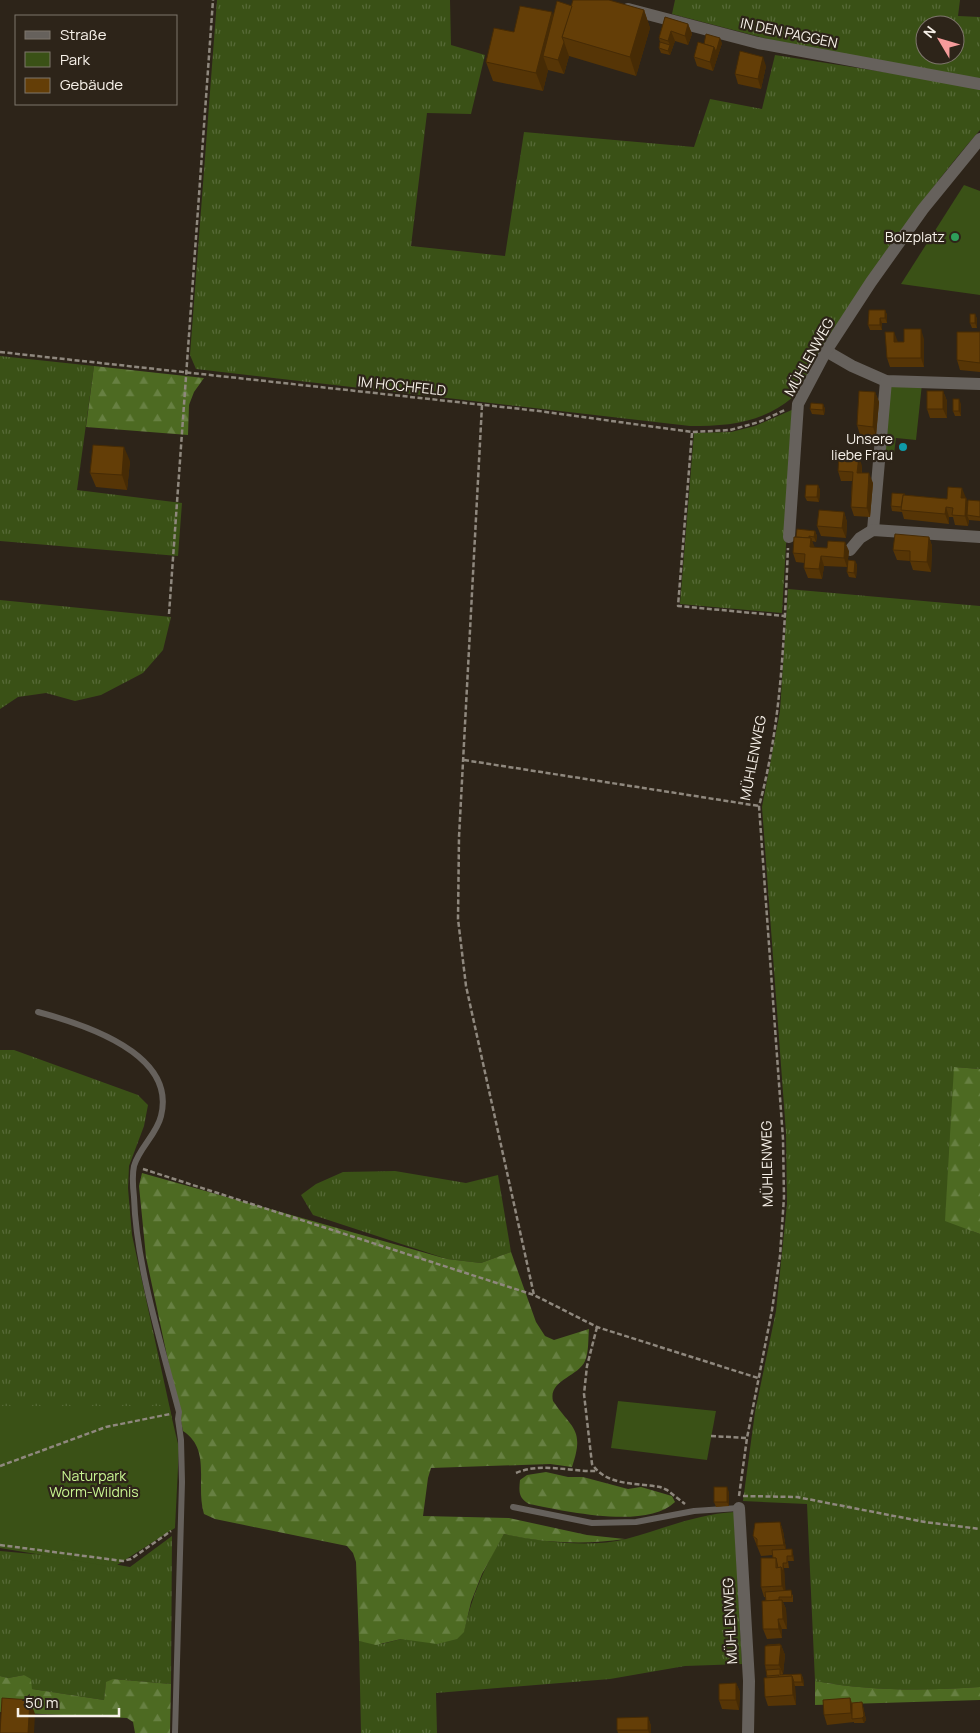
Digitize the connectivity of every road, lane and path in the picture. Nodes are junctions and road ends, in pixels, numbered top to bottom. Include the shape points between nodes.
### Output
1 (213, 0) edge
2 (612, 5) edge
3 (980, 84) edge
4 (980, 140) edge
5 (826, 351) junction
6 (0, 352) edge
7 (186, 371) junction
8 (886, 381) junction
9 (980, 384) edge
10 (798, 404) junction
11 (482, 405) junction
12 (692, 432) junction
13 (873, 530) junction
14 (789, 537) joint
15 (980, 537) edge
16 (850, 550) dead end
17 (169, 614) dead end
18 (785, 616) junction
19 (463, 760) junction
20 (759, 806) junction
21 (38, 1012) dead end
22 (134, 1166) junction
23 (534, 1295) junction
24 (597, 1327) junction
25 (758, 1378) junction
26 (179, 1412) junction
27 (711, 1436) dead end
28 (747, 1438) junction
29 (0, 1466) edge
30 (596, 1471) junction
31 (516, 1473) dead end
32 (739, 1502) junction
33 (513, 1507) dead end
34 (694, 1511) junction
35 (180, 1524) junction
36 (980, 1529) edge
37 (0, 1545) edge
38 (175, 1733) edge
39 (748, 1733) edge

1 - 7 path
2 - 3 street, IN DEN PAGGEN via 758,43
4 - 5 street, MÜHLENWEG via 918,218
5 - 8 street
5 - 10 street, MÜHLENWEG
6 - 7 path, IM HOCHFELD
7 - 11 path, IM HOCHFELD
7 - 17 path
8 - 9 street
8 - 13 street
10 - 12 path, IM HOCHFELD via 759,422 730,430
10 - 14 street, MÜHLENWEG
11 - 12 path, IM HOCHFELD
11 - 19 path
12 - 18 path via 678,606
13 - 15 street
13 - 16 street
14 - 18 path, MÜHLENWEG
18 - 20 path, MÜHLENWEG via 778,712
19 - 20 path
19 - 23 path via 458,919 462,956
20 - 25 path, MÜHLENWEG via 783,1139 784,1196 780,1256
21 - 22 lane via 96,1029 136,1054 153,1072 164,1098 161,1118
22 - 23 path
22 - 26 lane via 137,1232
23 - 24 path
24 - 25 path
24 - 30 path via 584,1394 588,1440
25 - 28 path, MÜHLENWEG
26 - 29 path via 106,1427
26 - 35 lane
27 - 28 path
28 - 32 path, MÜHLENWEG
30 - 31 path via 573,1472 538,1467
30 - 34 path via 611,1479 667,1490
32 - 34 lane
32 - 36 path via 797,1498
32 - 39 street, MÜHLENWEG via 749,1681
33 - 34 lane via 592,1523 636,1522
35 - 37 path via 132,1559 123,1561
35 - 38 lane

